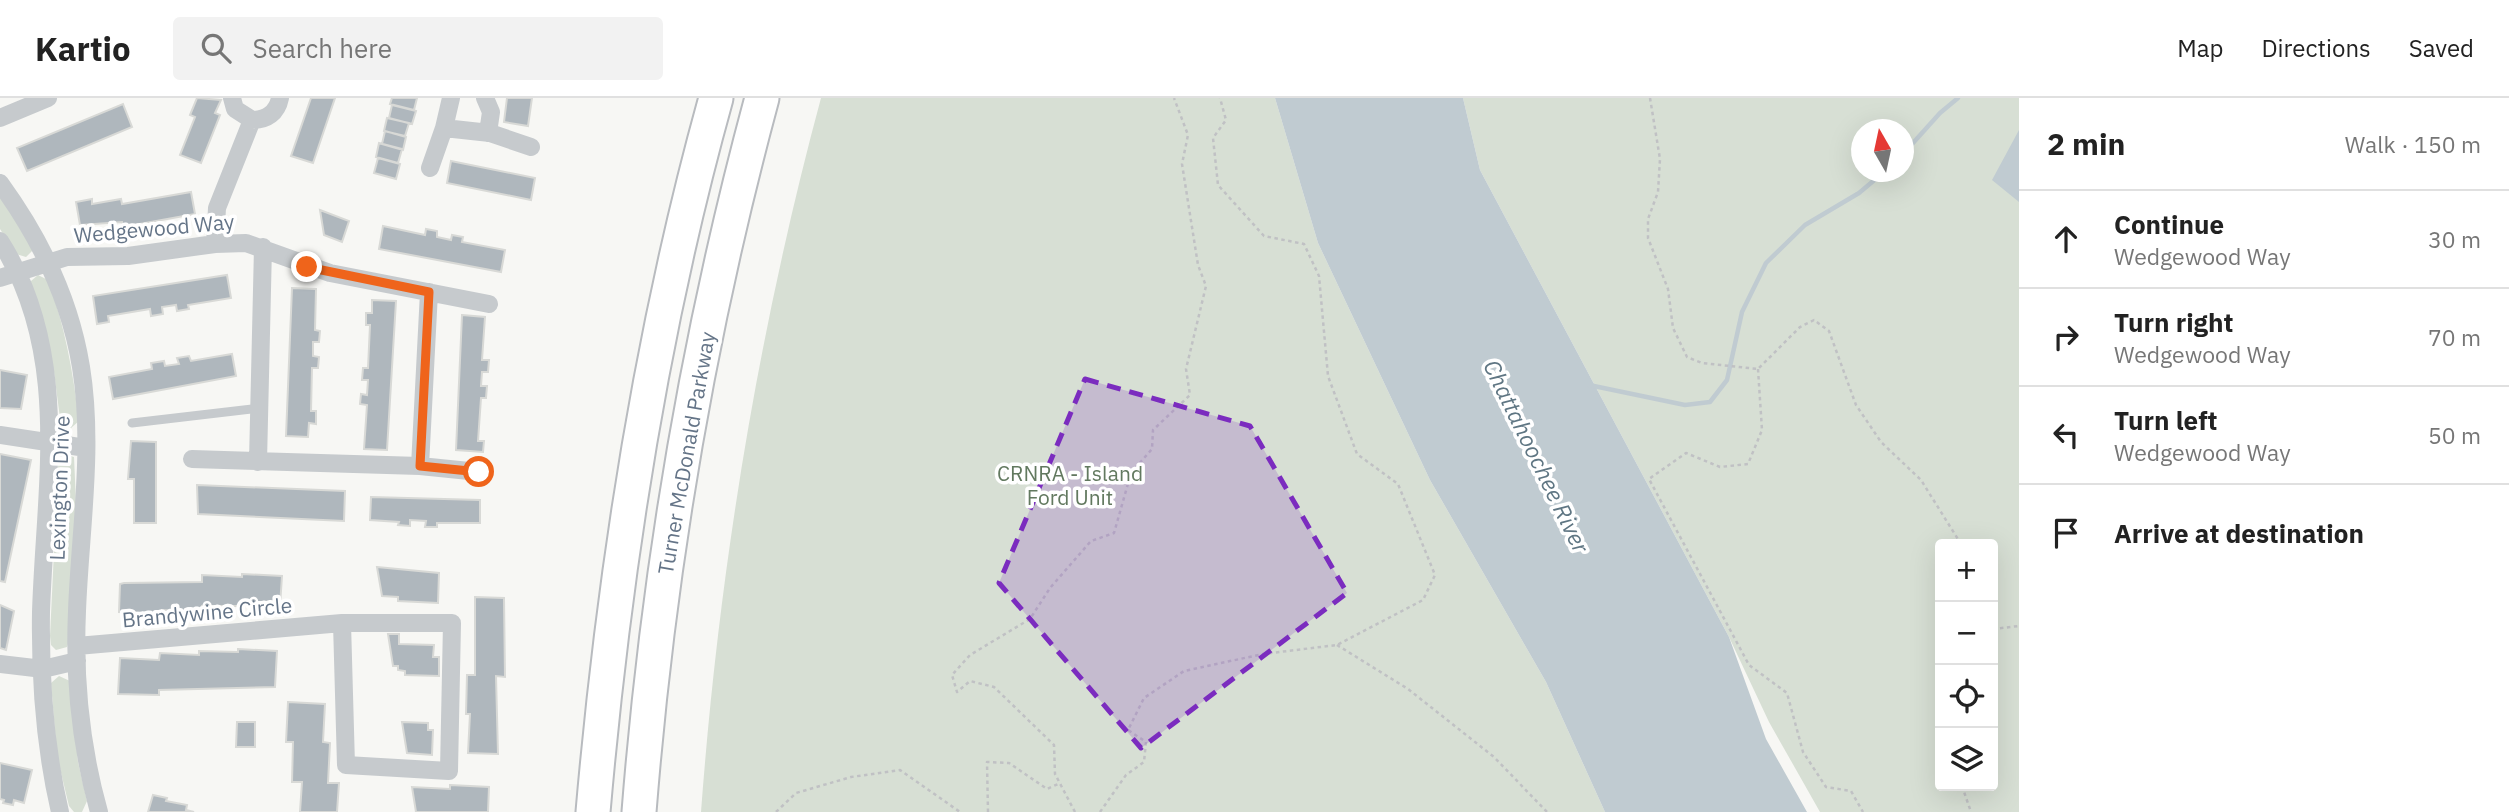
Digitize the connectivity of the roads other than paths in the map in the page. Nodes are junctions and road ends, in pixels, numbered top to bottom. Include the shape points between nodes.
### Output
1 (48, 98) edge
2 (232, 98) edge
3 (280, 98) edge
4 (452, 98) edge
5 (485, 98) edge
6 (716, 98) edge
7 (762, 98) edge
8 (0, 118) edge
9 (252, 120) junction
10 (444, 128) junction
11 (488, 133) junction
12 (531, 147) dead end
13 (430, 168) dead end
14 (0, 183) edge
15 (0, 240) edge
16 (215, 244) junction
17 (263, 247) junction
18 (49, 262) junction
19 (19, 270) junction
20 (0, 278) edge
21 (429, 292) junction
22 (489, 304) dead end
23 (260, 408) junction
24 (132, 422) dead end
25 (0, 435) edge
26 (51, 442) junction
27 (86, 449) junction
28 (192, 459) dead end
29 (258, 462) junction
30 (420, 466) junction
31 (479, 472) dead end
32 (342, 623) junction
33 (77, 654) junction
34 (0, 664) edge
35 (43, 669) junction
36 (60, 812) edge
37 (99, 812) edge
38 (593, 812) edge
39 (639, 812) edge

1 - 8 street
2 - 9 street via 235,109
3 - 9 street via 269,117
4 - 10 street
5 - 11 street via 491,112
6 - 38 highway via 674,265 641,437 615,606
7 - 39 highway, Turner McDonald Parkway via 722,259 689,424 664,581
9 - 16 street via 217,208
10 - 11 street
10 - 13 street
11 - 12 street
14 - 18 street, Lexington Drive
15 - 19 street, Lexington Drive
16 - 17 street, Wedgewood Way
16 - 18 street, Wedgewood Way
17 - 21 street, Wedgewood Way via 307,267
17 - 23 street, Wedgewood Way
18 - 19 street, Wedgewood Way
18 - 27 street, Lexington Drive via 81,366
19 - 20 street, Wedgewood Way
19 - 26 street, Lexington Drive via 48,374
21 - 22 street, Wedgewood Way
21 - 30 street
23 - 24 lane
23 - 29 street, Wedgewood Way
25 - 26 street
26 - 27 street
26 - 35 street, Lexington Drive via 41,615
27 - 33 street, Lexington Drive
28 - 29 street
29 - 30 street
30 - 31 street
32 - 32 street, Brandywine Circle via 346,765 449,771 452,623
32 - 33 street, Brandywine Circle
33 - 35 street, Brandywine Circle
33 - 37 street, Lexington Drive via 81,727
34 - 35 street, Brandywine Circle
35 - 36 street, Lexington Drive via 47,734

